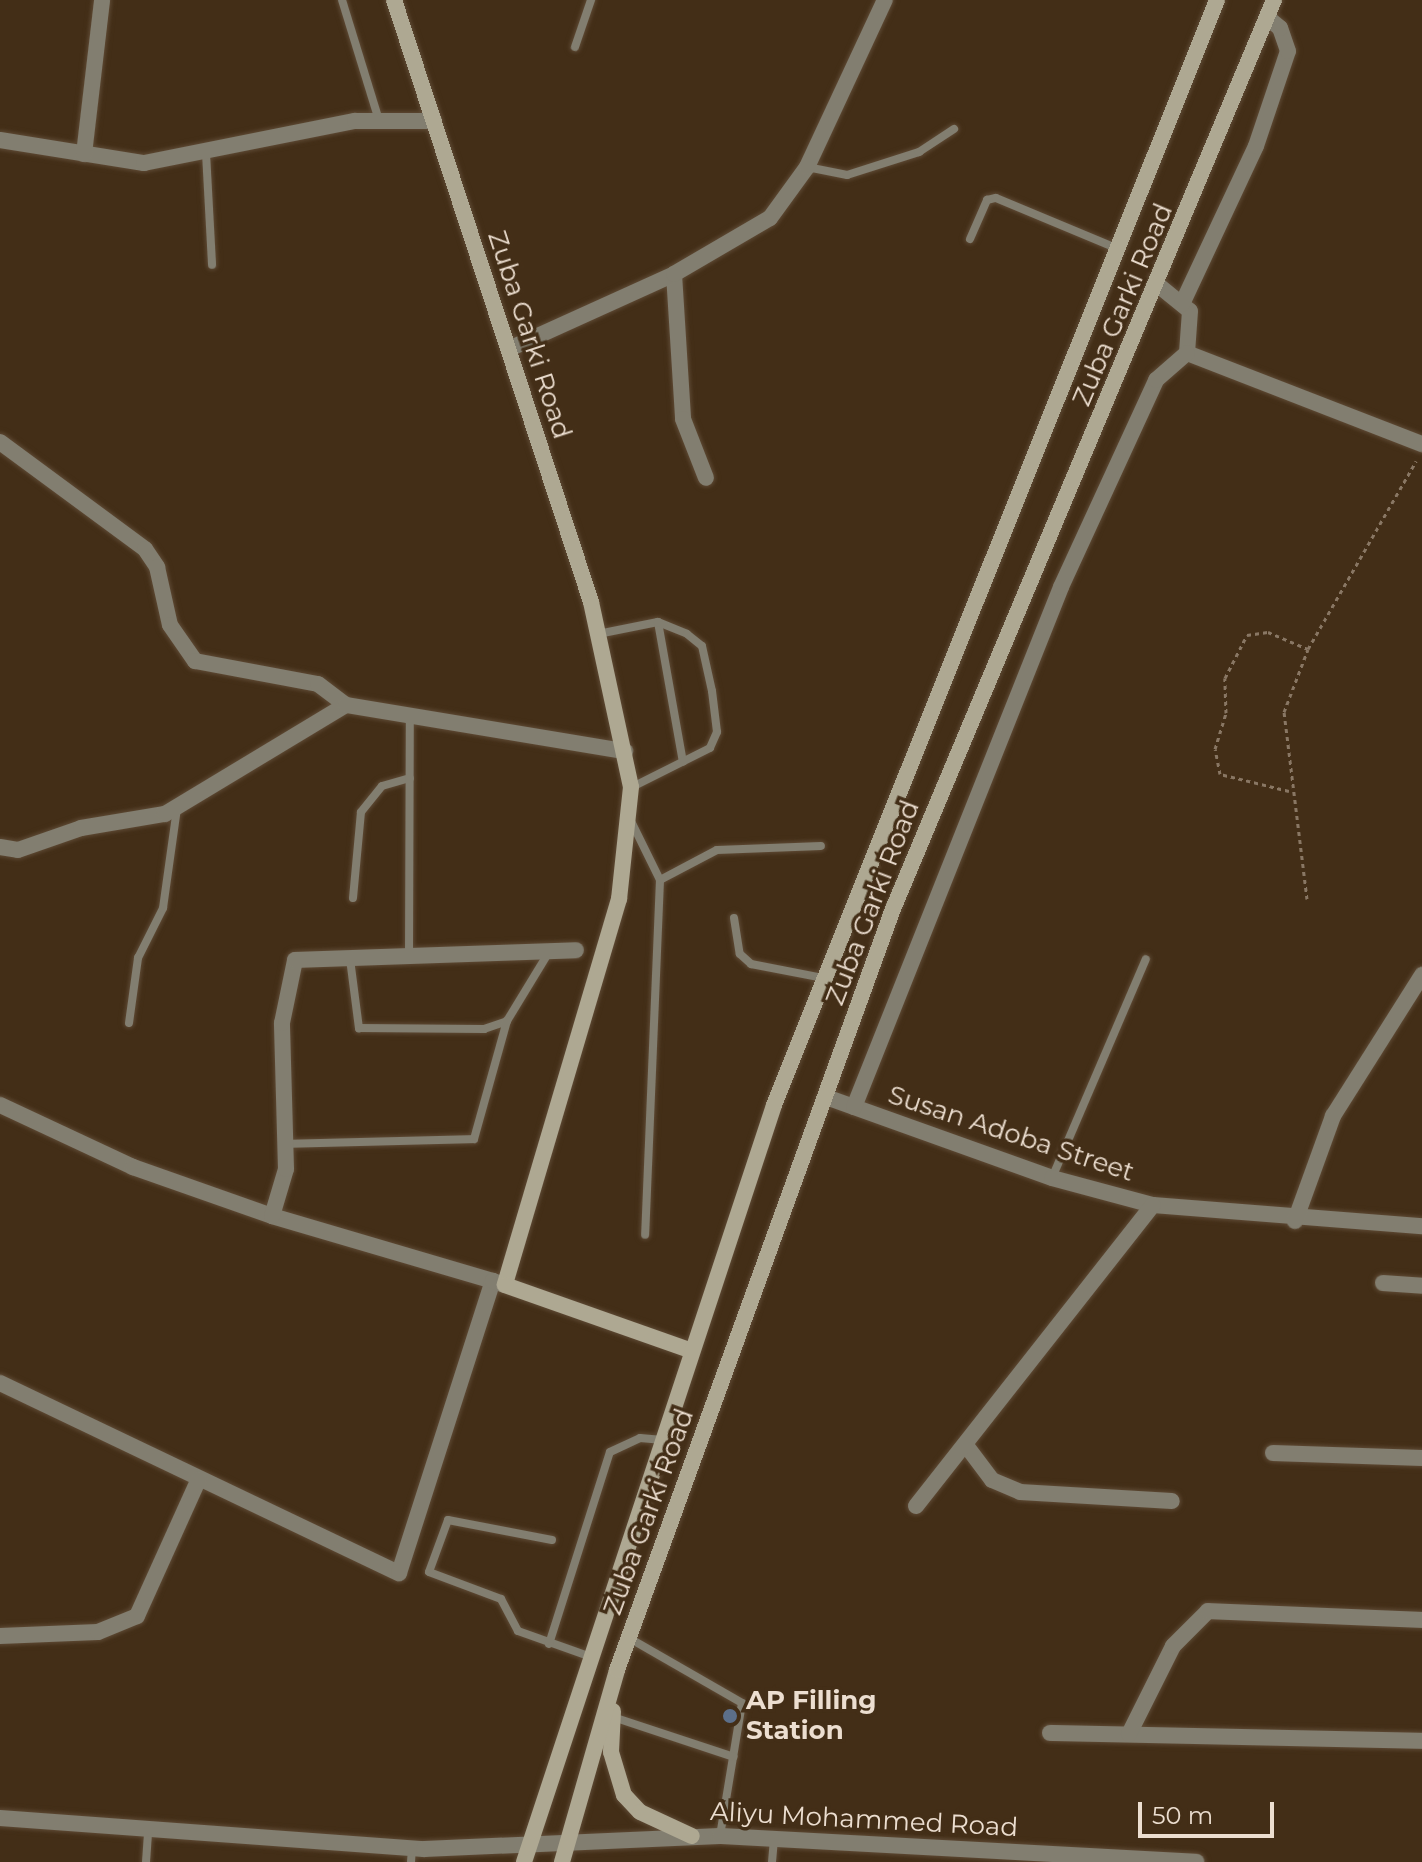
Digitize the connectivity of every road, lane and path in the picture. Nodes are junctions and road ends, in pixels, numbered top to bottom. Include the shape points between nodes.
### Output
1 (102, 0) edge
2 (342, 0) edge
3 (394, 0) edge
4 (591, 0) edge
5 (885, 0) edge
6 (1217, 0) edge
7 (1274, 0) edge
8 (1267, 17) junction
9 (575, 47) dead end
10 (379, 120) junction
11 (434, 121) junction
12 (954, 129) dead end
13 (0, 140) edge
14 (206, 153) junction
15 (84, 154) junction
16 (807, 167) junction
17 (970, 239) dead end
18 (1116, 248) junction
19 (212, 265) dead end
20 (674, 274) junction
21 (1158, 285) junction
22 (1182, 304) junction
23 (509, 349) junction
24 (1187, 353) junction
25 (0, 442) edge
26 (1422, 444) edge
27 (1422, 450) edge
28 (706, 478) dead end
29 (658, 622) junction
30 (598, 634) junction
31 (1308, 649) junction
32 (346, 705) junction
33 (410, 713) junction
34 (625, 751) junction
35 (683, 762) junction
36 (410, 778) junction
37 (631, 787) junction
38 (1290, 791) junction
39 (177, 808) junction
40 (628, 815) junction
41 (821, 846) dead end
42 (0, 847) edge
43 (660, 880) junction
44 (353, 898) dead end
45 (1307, 899) dead end
46 (734, 918) dead end
47 (576, 950) dead end
48 (550, 952) junction
49 (409, 954) junction
50 (349, 955) junction
51 (1146, 959) dead end
52 (1422, 975) edge
53 (823, 978) junction
54 (507, 1021) junction
55 (129, 1023) dead end
56 (826, 1097) junction
57 (0, 1105) edge
58 (854, 1107) junction
59 (284, 1144) junction
60 (1052, 1178) junction
61 (1153, 1205) junction
62 (272, 1216) junction
63 (1295, 1221) junction
64 (1422, 1226) edge
65 (645, 1235) dead end
66 (499, 1283) junction
67 (1383, 1283) dead end
68 (1422, 1286) edge
69 (692, 1351) junction
70 (0, 1383) edge
71 (664, 1440) junction
72 (968, 1448) junction
73 (1273, 1453) dead end
74 (1422, 1458) edge
75 (199, 1479) junction
76 (1172, 1501) dead end
77 (916, 1506) dead end
78 (552, 1540) dead end
79 (1422, 1620) edge
80 (0, 1636) edge
81 (629, 1638) junction
82 (549, 1644) junction
83 (592, 1657) junction
84 (617, 1670) junction
85 (612, 1716) junction
86 (1050, 1733) dead end
87 (1129, 1734) junction
88 (1422, 1741) edge
89 (734, 1757) junction
90 (0, 1818) edge
91 (148, 1831) junction
92 (692, 1836) junction
93 (720, 1836) junction
94 (774, 1837) junction
95 (530, 1842) junction
96 (567, 1843) junction
97 (412, 1855) edge
98 (146, 1862) edge
99 (524, 1862) edge
100 (562, 1862) edge
101 (772, 1862) edge
102 (1196, 1862) edge

1 - 15 street
2 - 10 lane
3 - 11 main road, Zuba Garki Road
4 - 9 lane
5 - 16 street
6 - 18 main road, Zuba Garki Road
7 - 8 main road, Zuba Garki Road
8 - 21 main road, Zuba Garki Road
8 - 22 street via 1280,28 1288,51 1256,146
10 - 11 street
10 - 14 street
11 - 23 main road, Zuba Garki Road
12 - 16 lane via 919,152 847,175
13 - 15 street
14 - 15 street via 144,163
14 - 19 lane
16 - 20 street via 770,218
17 - 18 lane via 987,200 996,198
18 - 53 main road, Zuba Garki Road
20 - 23 street
20 - 28 street via 683,419
21 - 22 street
21 - 56 main road, Zuba Garki Road via 893,909
22 - 24 street via 1193,333
23 - 30 main road, Zuba Garki Road
24 - 26 street
24 - 58 street via 1156,380 1061,587
25 - 32 street via 145,549 170,625 195,661 318,684
27 - 31 path
29 - 30 lane
29 - 35 lane
29 - 35 lane via 702,646 712,691 717,732 710,748
30 - 34 main road, Zuba Garki Road
31 - 38 path via 1284,712
31 - 38 path via 1268,632 1247,635 1225,678 1226,713 1215,749 1220,774
32 - 33 street
32 - 39 street
33 - 34 street
33 - 36 lane
34 - 37 main road, Zuba Garki Road
35 - 37 lane
36 - 44 lane via 382,786 361,812
36 - 49 lane
37 - 40 main road, Zuba Garki Road
38 - 45 path
39 - 42 street via 81,828 18,850
39 - 55 lane via 163,908 138,958
40 - 43 lane
40 - 66 main road, Zuba Garki Road via 619,899
41 - 43 lane via 717,850
43 - 65 lane
46 - 53 lane via 740,954 751,964
47 - 48 street
48 - 49 street
48 - 54 lane
49 - 50 street
50 - 54 lane via 359,1028 484,1029
50 - 59 street via 295,960 288,973
51 - 60 lane
52 - 63 street via 1333,1116
53 - 69 main road, Zuba Garki Road
54 - 59 lane via 474,1139
56 - 58 street, Susan Adoba Street
56 - 81 main road, Zuba Garki Road
57 - 62 street via 133,1167
58 - 60 street, Susan Adoba Street
59 - 62 street via 283,1185
60 - 61 street, Susan Adoba Street
61 - 63 street, Susan Adoba Street
61 - 72 street
62 - 66 street
63 - 64 street, Susan Adoba Street
66 - 69 main road
66 - 75 street via 399,1573
67 - 68 street
69 - 71 main road, Zuba Garki Road
70 - 75 street
71 - 82 lane via 640,1438 610,1452
71 - 83 main road, Zuba Garki Road
72 - 76 street via 992,1480 1020,1492
72 - 77 street
73 - 74 street
75 - 80 street via 137,1616 98,1632
78 - 82 lane via 448,1520 428,1565 435,1577 501,1599 518,1631
79 - 87 street via 1208,1611 1173,1646
81 - 84 main road, Zuba Garki Road
81 - 89 lane via 742,1703
82 - 83 lane
83 - 95 main road, Zuba Garki Road
84 - 85 main road
84 - 96 main road, Zuba Garki Road
85 - 89 lane
85 - 92 main road via 611,1752 624,1795 640,1812
86 - 87 street
87 - 88 street
89 - 93 lane
90 - 91 street, Aliyu Mohammed Road
91 - 97 street, Aliyu Mohammed Road
91 - 98 lane
92 - 93 street, Aliyu Mohammed Road
92 - 96 street, Aliyu Mohammed Road
93 - 94 street, Aliyu Mohammed Road
94 - 101 lane
94 - 102 street, Aliyu Mohammed Road
95 - 96 street, Aliyu Mohammed Road
95 - 97 street, Aliyu Mohammed Road
95 - 99 main road, Zuba Garki Road
96 - 100 main road, Zuba Garki Road

